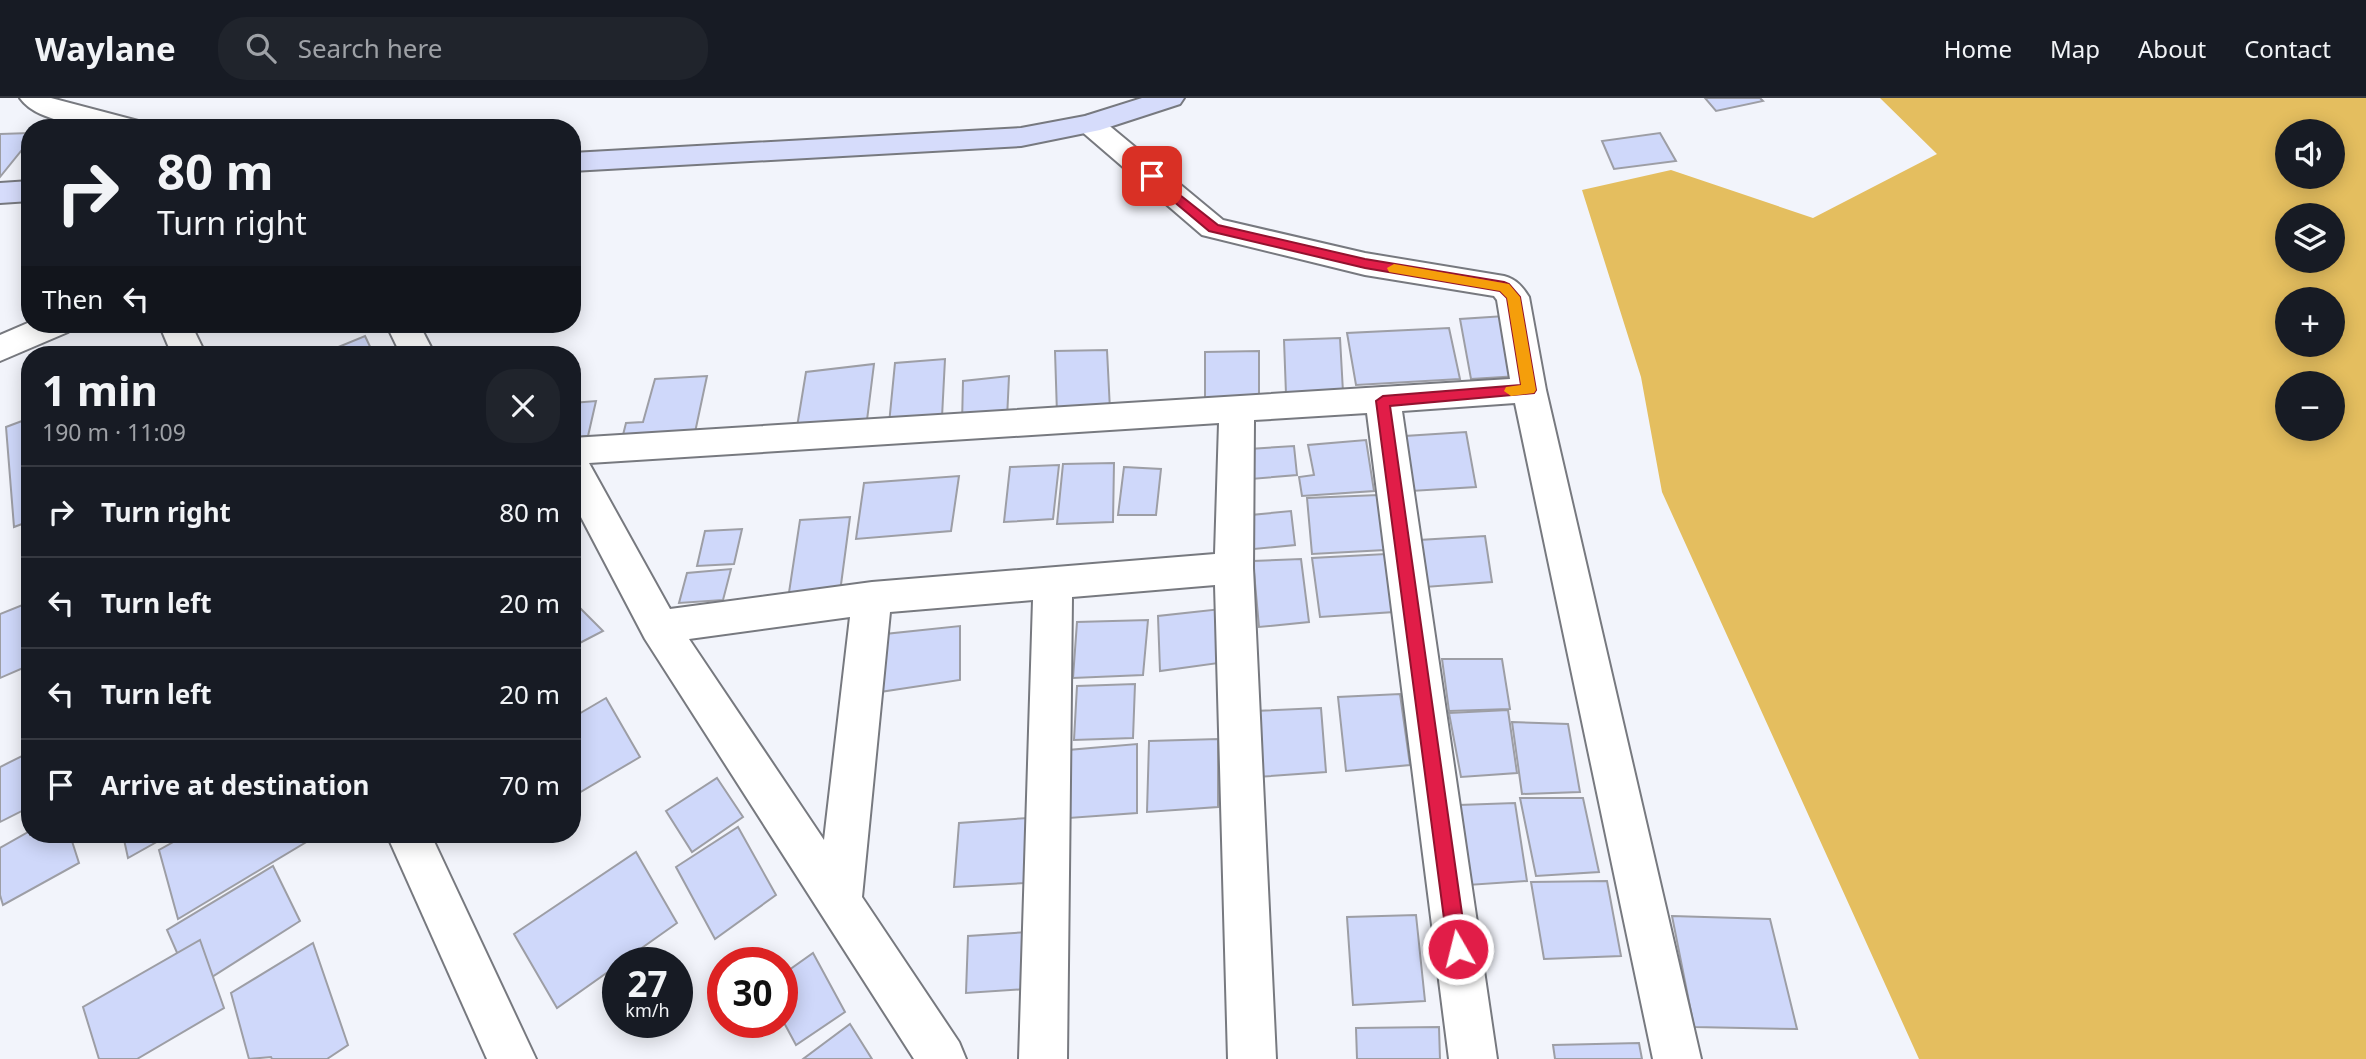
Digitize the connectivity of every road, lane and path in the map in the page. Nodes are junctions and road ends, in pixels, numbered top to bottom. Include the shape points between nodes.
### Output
1 (34, 98) edge
2 (1170, 98) edge
3 (96, 119) edge
4 (1090, 124) junction
5 (581, 161) edge
6 (21, 191) edge
7 (0, 192) edge
8 (36, 333) edge
9 (0, 349) edge
10 (1529, 390) junction
11 (1383, 401) junction
12 (1237, 410) junction
13 (581, 450) edge
14 (581, 482) edge
15 (1234, 568) junction
16 (1054, 582) junction
17 (872, 598) junction
18 (659, 627) junction
19 (413, 843) edge
20 (839, 901) junction
21 (512, 1059) edge
22 (942, 1059) edge
23 (1043, 1059) edge
24 (1252, 1059) edge
25 (1473, 1059) edge
26 (1677, 1059) edge

1 - 3 street via 43,106
2 - 4 street
4 - 5 street via 1021,137
4 - 10 street via 1213,228 1365,264 1504,287 1513,297
6 - 7 street
8 - 9 street
10 - 11 street
10 - 26 street
11 - 12 street
11 - 25 street
12 - 13 street
12 - 15 street
14 - 18 street
15 - 16 street
15 - 24 street
16 - 17 street
16 - 23 street
17 - 18 street
17 - 20 street
18 - 20 street
19 - 21 street
20 - 22 street

